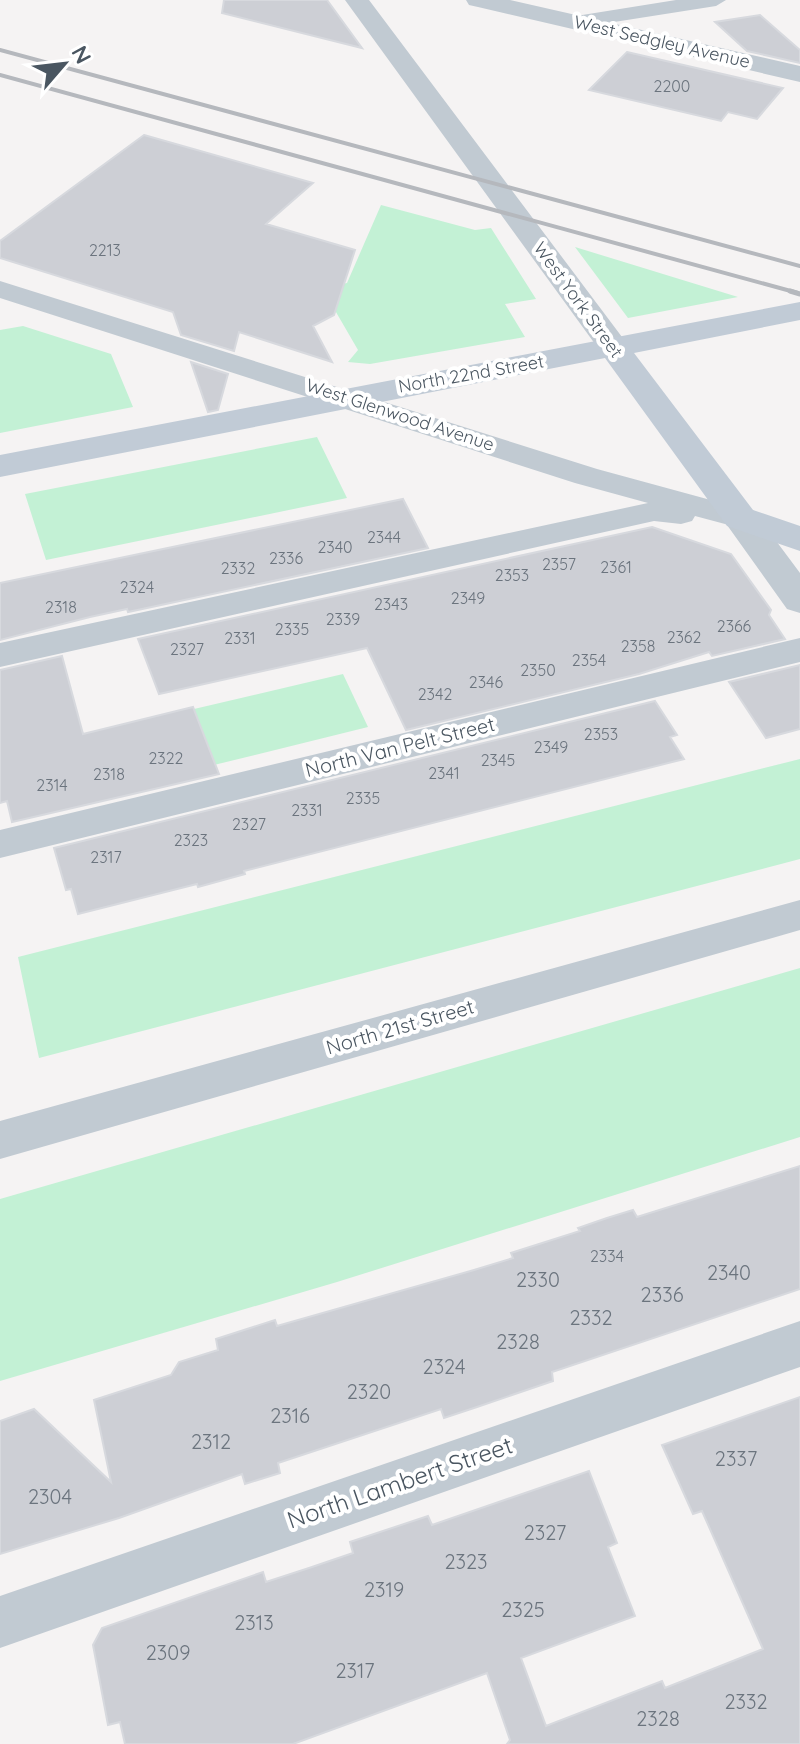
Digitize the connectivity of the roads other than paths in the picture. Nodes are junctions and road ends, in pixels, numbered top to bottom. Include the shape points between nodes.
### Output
1 (357, 0) edge
2 (478, 0) edge
3 (702, 1) edge
4 (576, 22) junction
5 (800, 74) edge
6 (0, 289) edge
7 (56, 307) junction
8 (800, 311) edge
9 (0, 317) edge
10 (614, 348) junction
11 (347, 397) junction
12 (0, 466) edge
13 (740, 518) junction
14 (800, 539) edge
15 (800, 600) edge
16 (800, 650) edge
17 (0, 655) edge
18 (0, 844) edge
19 (800, 915) edge
20 (0, 1140) edge
21 (800, 1344) edge
22 (0, 1622) edge

1 - 10 street, West York Street
2 - 4 street, West Sedgley Avenue
3 - 4 street
4 - 5 street, West Sedgley Avenue
6 - 7 street, West Glenwood Avenue
7 - 9 street
7 - 11 street, West Glenwood Avenue
8 - 10 main road, North 22nd Street
10 - 11 main road, North 22nd Street
10 - 13 main road, West York Street
11 - 12 main road, North 22nd Street
11 - 13 street, West Glenwood Avenue via 586,476
13 - 14 main road, West Glenwood Avenue
13 - 15 street, West York Street
13 - 17 street via 654,511
16 - 18 street, North Van Pelt Street
19 - 20 street, North 21st Street
21 - 22 street, North Lambert Street

